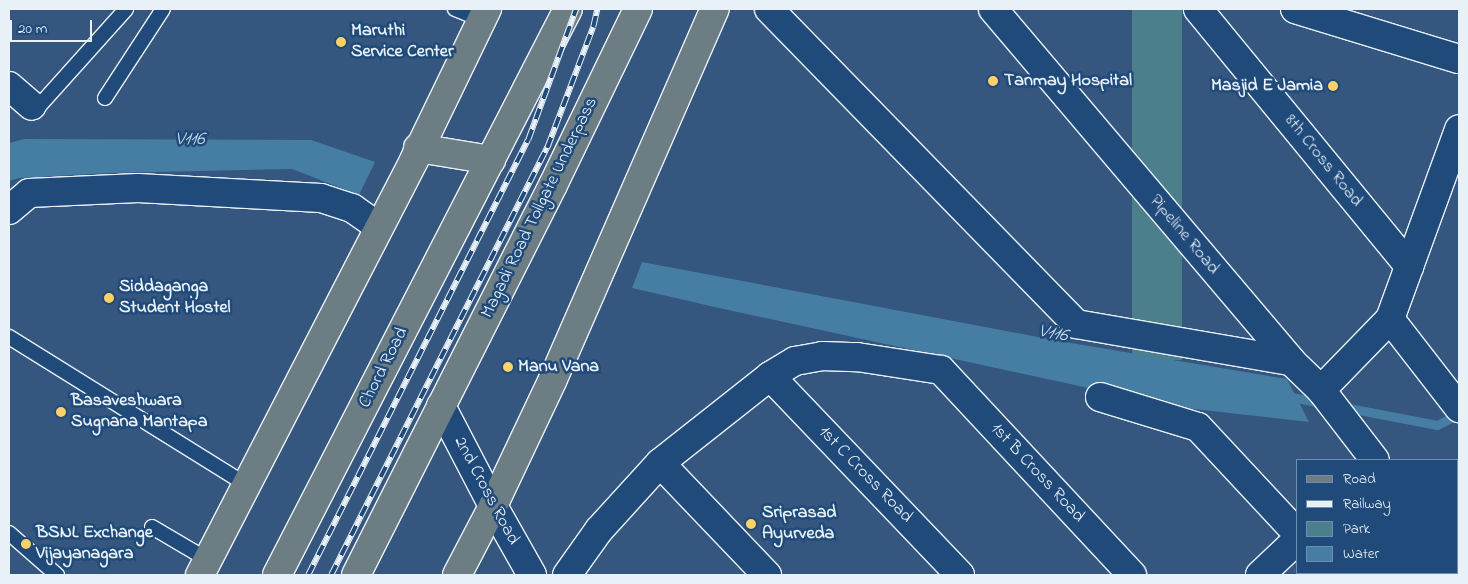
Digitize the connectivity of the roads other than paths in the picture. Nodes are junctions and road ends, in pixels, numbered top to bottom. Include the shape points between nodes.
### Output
1 (126, 9) edge
2 (163, 9) edge
3 (455, 9) edge
4 (568, 9) edge
5 (638, 9) edge
6 (715, 9) edge
7 (769, 9) edge
8 (993, 9) edge
9 (1198, 9) edge
10 (1295, 9) edge
11 (484, 14) edge
12 (1459, 59) edge
13 (9, 86) edge
14 (105, 98) dead end
15 (32, 106) joint
16 (1459, 129) edge
17 (416, 154) junction
18 (491, 160) junction
19 (9, 210) edge
20 (378, 226) junction
21 (1409, 266) junction
22 (1390, 319) junction
23 (9, 337) edge
24 (1293, 364) junction
25 (770, 376) junction
26 (1320, 389) junction
27 (1100, 398) dead end
28 (441, 406) junction
29 (1459, 408) edge
30 (1375, 459) edge
31 (660, 463) junction
32 (247, 485) junction
33 (493, 506) junction
34 (152, 528) dead end
35 (1296, 532) edge
36 (9, 533) edge
37 (1296, 541) edge
38 (204, 567) edge
39 (57, 575) edge
40 (278, 575) edge
41 (356, 575) edge
42 (457, 575) edge
43 (532, 575) edge
44 (567, 575) edge
45 (767, 575) edge
46 (960, 575) edge
47 (1132, 575) edge
48 (1260, 575) edge

1 - 15 lane via 40,105
2 - 14 lane
3 - 11 lane
4 - 18 main road
5 - 28 main road, Magadi Road Tollgate Underpass
6 - 33 main road via 598,278
7 - 24 street via 1076,324
8 - 24 street, Pipeline Road
9 - 21 street, 8th Cross Road
10 - 12 street
11 - 17 main road
13 - 15 street
16 - 21 street
17 - 18 main road
17 - 20 main road
18 - 40 main road, Chord Road
19 - 20 street via 29,193 138,188 321,198 352,208
20 - 32 main road
21 - 22 street
22 - 26 street
22 - 29 street
23 - 32 lane
24 - 26 street, Pipeline Road
25 - 31 street
25 - 46 street, 1st C Cross Road
25 - 47 street, 1st B Cross Road via 795,362 822,356 857,356 941,370
26 - 30 street, Pipeline Road
27 - 35 street via 1198,427
28 - 33 street, 2nd Cross Road
28 - 41 main road
31 - 44 street via 598,530
31 - 45 street
32 - 38 main road
33 - 42 main road
33 - 43 street, 2nd Cross Road
34 - 38 lane
36 - 39 lane
37 - 48 street

